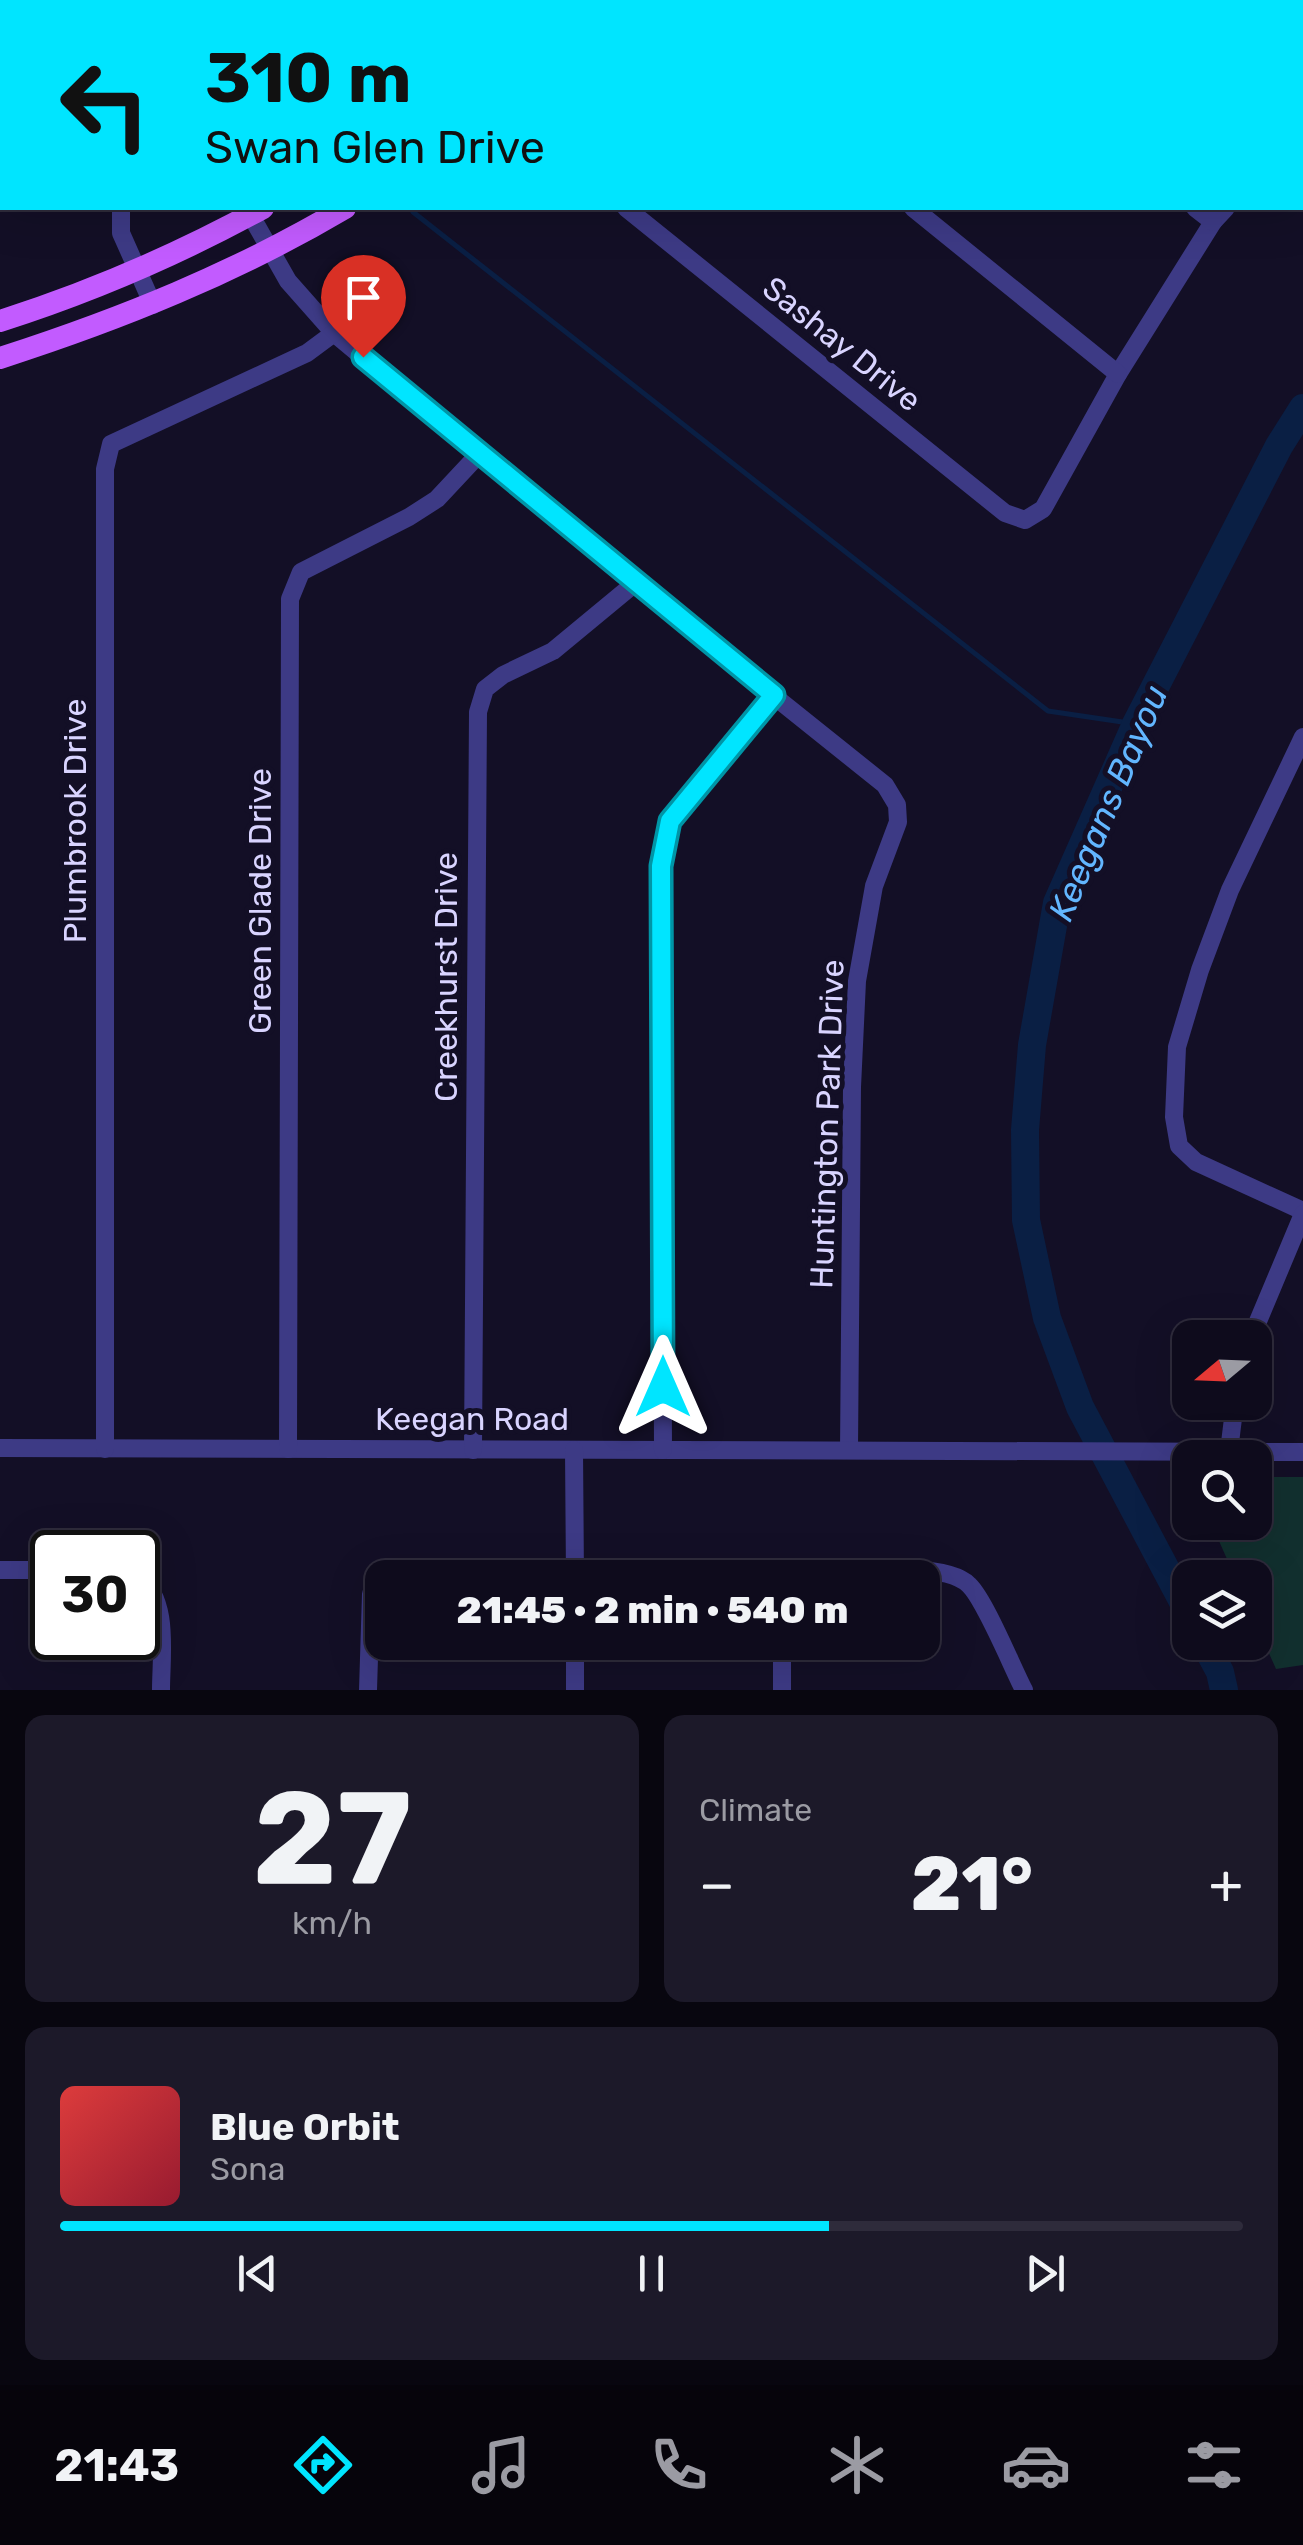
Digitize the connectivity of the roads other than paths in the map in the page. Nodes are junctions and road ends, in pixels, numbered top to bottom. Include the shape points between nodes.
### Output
1 (121, 210) edge
2 (341, 210) edge
3 (628, 210) edge
4 (915, 210) edge
5 (256, 211) edge
6 (1220, 215) edge
7 (270, 249) junction
8 (136, 270) junction
9 (153, 305) junction
10 (0, 320) edge
11 (334, 333) junction
12 (0, 358) edge
13 (1118, 374) junction
14 (480, 453) junction
15 (634, 584) junction
16 (774, 695) junction
17 (1303, 738) edge
18 (1303, 1212) edge
19 (1258, 1320) edge
20 (0, 1448) edge
21 (105, 1448) junction
22 (288, 1449) junction
23 (473, 1450) junction
24 (574, 1450) junction
25 (663, 1450) junction
26 (849, 1450) junction
27 (1172, 1451) edge
28 (1272, 1452) edge
29 (1303, 1452) edge
30 (575, 1560) edge
31 (0, 1570) edge
32 (30, 1570) edge
33 (940, 1572) edge
34 (160, 1616) edge
35 (369, 1660) edge
36 (575, 1660) edge
37 (782, 1660) edge
38 (368, 1688) edge
39 (160, 1690) edge
40 (575, 1690) edge
41 (782, 1690) edge
42 (1024, 1690) edge

1 - 8 street via 121,233
2 - 7 main road
3 - 13 street, Sashay Drive via 1005,514 1025,520 1043,509
4 - 13 street
5 - 7 street
5 - 8 main road
6 - 13 street
7 - 9 main road
7 - 11 street via 288,281
8 - 9 street
8 - 10 main road
9 - 12 main road
11 - 14 street
11 - 21 street, Plumbrook Drive via 308,353 111,444 105,469
14 - 15 street
14 - 22 street, Green Glade Drive via 437,499 301,572 290,599
15 - 16 street
15 - 23 street, Creekhurst Drive via 553,652 485,688 478,712
16 - 25 street via 670,821 661,866
16 - 26 street, Huntington Park Drive via 885,786 898,822 874,886 857,981
17 - 18 street via 1230,890 1200,970 1177,1050 1174,1116 1180,1146 1196,1162
18 - 19 street
20 - 21 street, Keegan Road
21 - 22 street, Keegan Road
22 - 23 street, Keegan Road
23 - 24 street, Keegan Road
24 - 25 street, Keegan Road
24 - 30 street
25 - 26 street, Keegan Road
26 - 27 street, Keegan Road
28 - 29 street, Keegan Road
31 - 32 street
33 - 42 street via 973,1588
34 - 39 street
35 - 38 street
36 - 40 street
37 - 41 street

